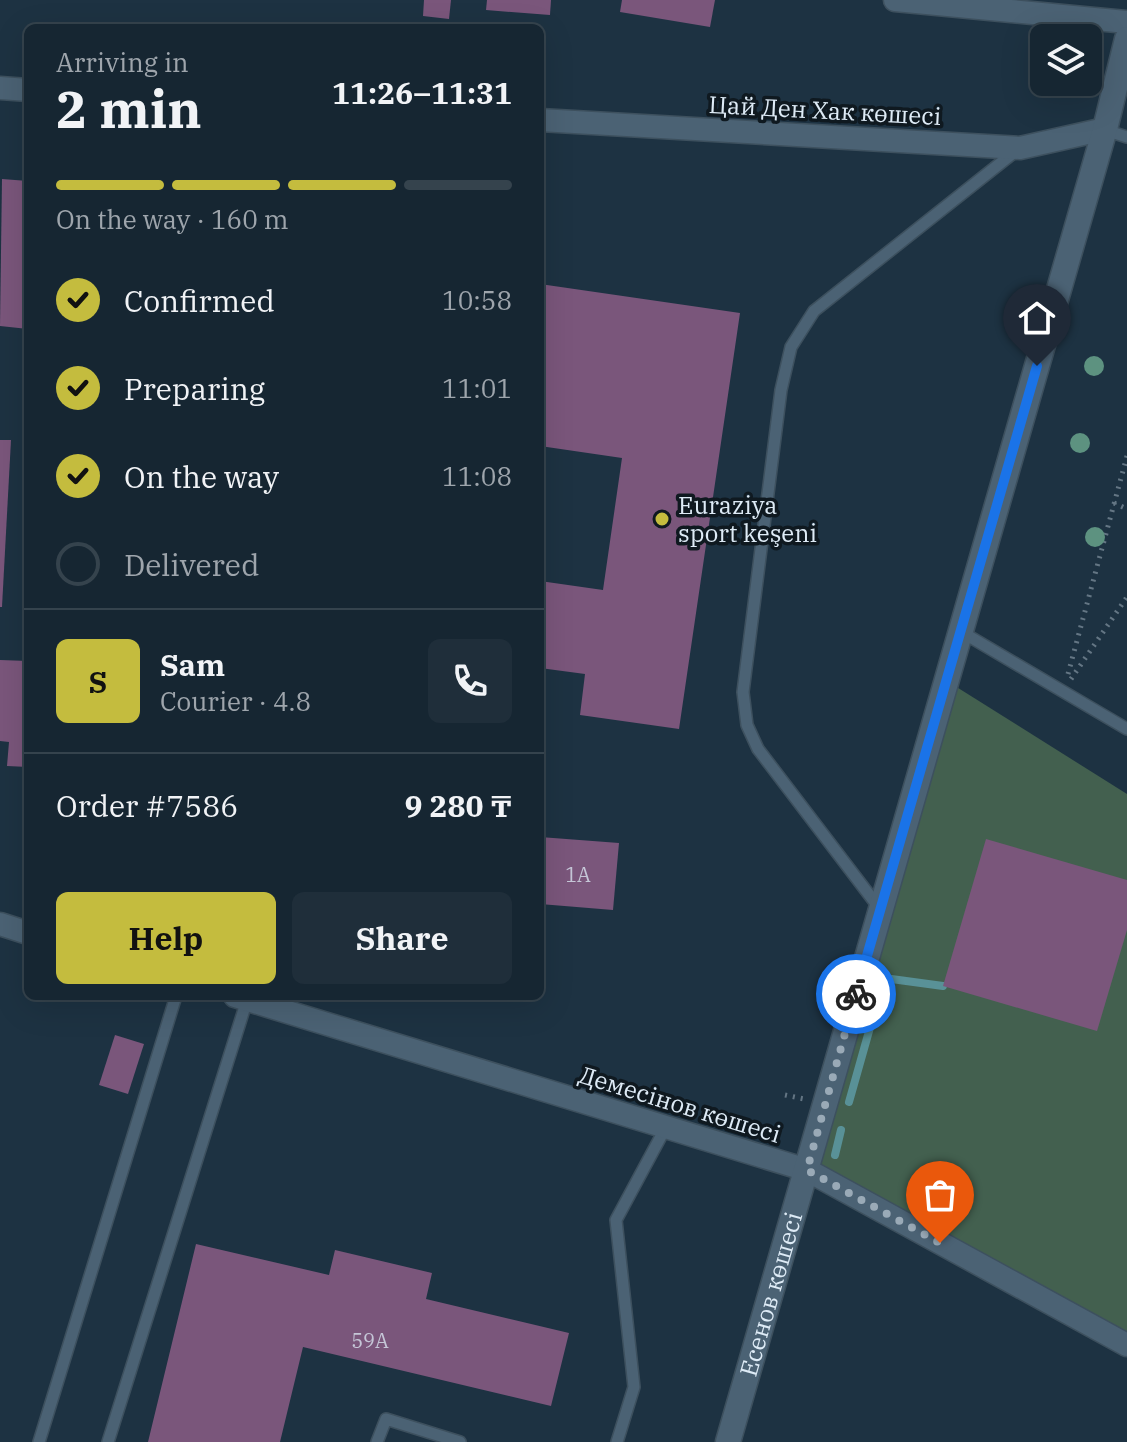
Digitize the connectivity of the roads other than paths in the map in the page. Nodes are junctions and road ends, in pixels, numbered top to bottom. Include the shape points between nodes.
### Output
1 (895, 0) edge
2 (1127, 22) edge
3 (1127, 39) edge
4 (0, 88) edge
5 (24, 90) edge
6 (544, 120) edge
7 (1116, 133) edge
8 (1020, 148) junction
9 (960, 631) junction
10 (1127, 729) edge
11 (881, 909) junction
12 (0, 924) edge
13 (24, 932) edge
14 (175, 1000) edge
15 (240, 1000) edge
16 (248, 1000) edge
17 (666, 1127) junction
18 (807, 1170) junction
19 (1127, 1345) edge
20 (39, 1442) edge
21 (108, 1442) edge
22 (377, 1442) edge
23 (460, 1442) edge
24 (617, 1442) edge
25 (728, 1442) edge

1 - 2 street
3 - 7 street, Есенов көшесі
4 - 5 street
6 - 8 street, Цай Ден Хак көшесі
7 - 8 street, Цай Ден Хак көшесі
7 - 9 street, Есенов көшесі
8 - 11 lane via 814,311 791,347 781,390 743,692 747,725 758,749
9 - 10 lane
9 - 11 street, Есенов көшесі
11 - 18 street, Есенов көшесі
12 - 13 street
14 - 20 lane
15 - 21 lane
16 - 17 street, Демесінов көшесі
17 - 18 street, Демесінов көшесі
17 - 24 lane via 616,1220 634,1387
18 - 19 street, Демесінов көшесі
18 - 25 street, Есенов көшесі
22 - 23 lane via 386,1419

